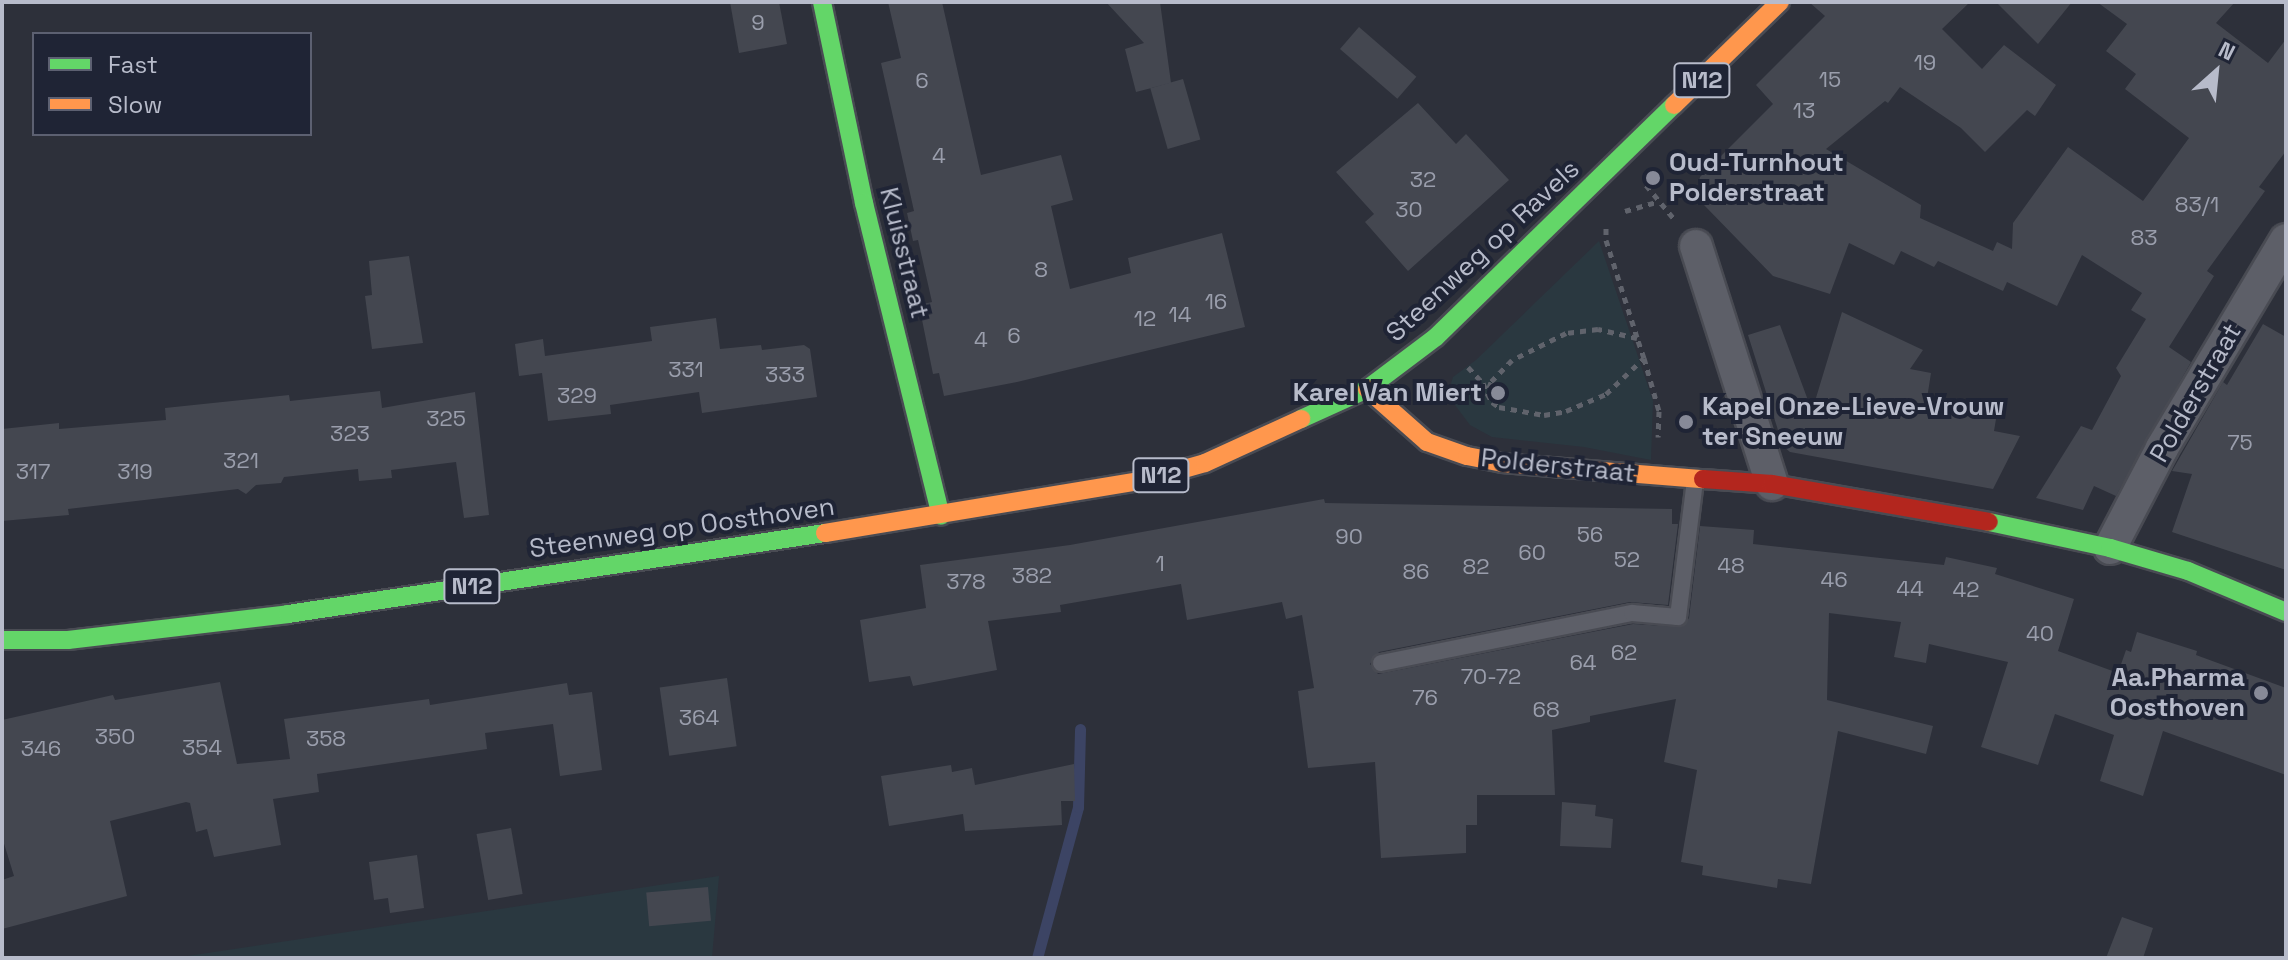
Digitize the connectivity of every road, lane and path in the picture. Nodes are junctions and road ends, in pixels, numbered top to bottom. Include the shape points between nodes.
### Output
1 (822, 2) edge
2 (1780, 2) edge
3 (1623, 157) junction
4 (1659, 201) junction
5 (1618, 213) dead end
6 (1611, 221) dead end
7 (2286, 240) edge
8 (1696, 246) joint
9 (1637, 338) junction
10 (1644, 358) junction
11 (1468, 367) dead end
12 (1367, 389) junction
13 (1487, 393) junction
14 (1658, 440) dead end
15 (1695, 481) junction
16 (1772, 484) junction
17 (941, 516) junction
18 (2110, 548) junction
19 (2286, 612) edge
20 (2, 640) edge
21 (1381, 663) dead end

1 - 17 main road, Kluisstraat via 864,203
2 - 3 main road, Steenweg op Ravels / N12
3 - 4 path
3 - 12 main road, Steenweg op Ravels / N12 via 1436,337
4 - 5 path
4 - 8 path
6 - 9 path via 1604,229 1606,240
7 - 18 street, Polderstraat via 2162,448
8 - 16 street
9 - 10 path
9 - 13 path via 1598,329 1566,333 1512,360
10 - 13 path via 1606,394 1566,411 1517,413 1499,407
10 - 14 path via 1659,411
11 - 13 path
12 - 15 main road, Polderstraat via 1427,442 1467,456
12 - 17 main road, Steenweg op Ravels / N12 via 1205,463 1145,480
15 - 16 main road, Polderstraat
15 - 21 lane via 1678,617 1632,613
16 - 18 main road, Polderstraat
17 - 20 main road, Steenweg op Oosthoven / N12 via 288,614 68,640
18 - 19 main road, Polderstraat via 2219,582

